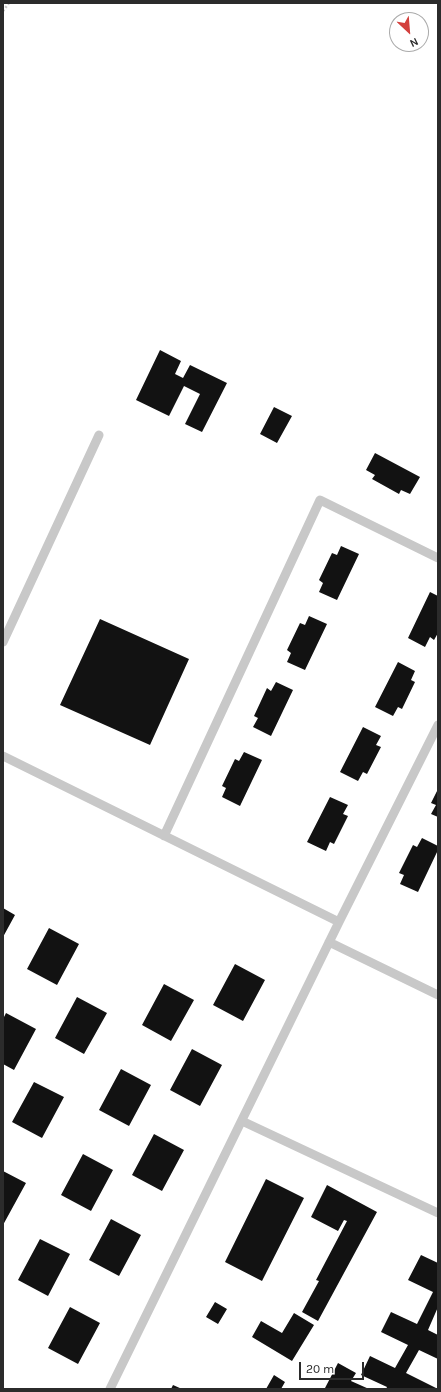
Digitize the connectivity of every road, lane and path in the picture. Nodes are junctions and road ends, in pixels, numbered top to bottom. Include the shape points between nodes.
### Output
1 (9, 3) edge
2 (3, 11) edge
3 (99, 435) dead end
4 (438, 558) edge
5 (3, 642) edge
6 (438, 725) edge
7 (3, 756) edge
8 (164, 836) junction
9 (339, 922) junction
10 (329, 942) junction
11 (438, 994) edge
12 (242, 1121) junction
13 (438, 1214) edge
14 (110, 1389) edge

1 - 2 path
3 - 5 lane
4 - 8 lane via 320,500
6 - 9 lane
7 - 8 lane
8 - 9 lane
9 - 10 lane
10 - 11 lane
10 - 12 lane
12 - 13 lane
12 - 14 lane

